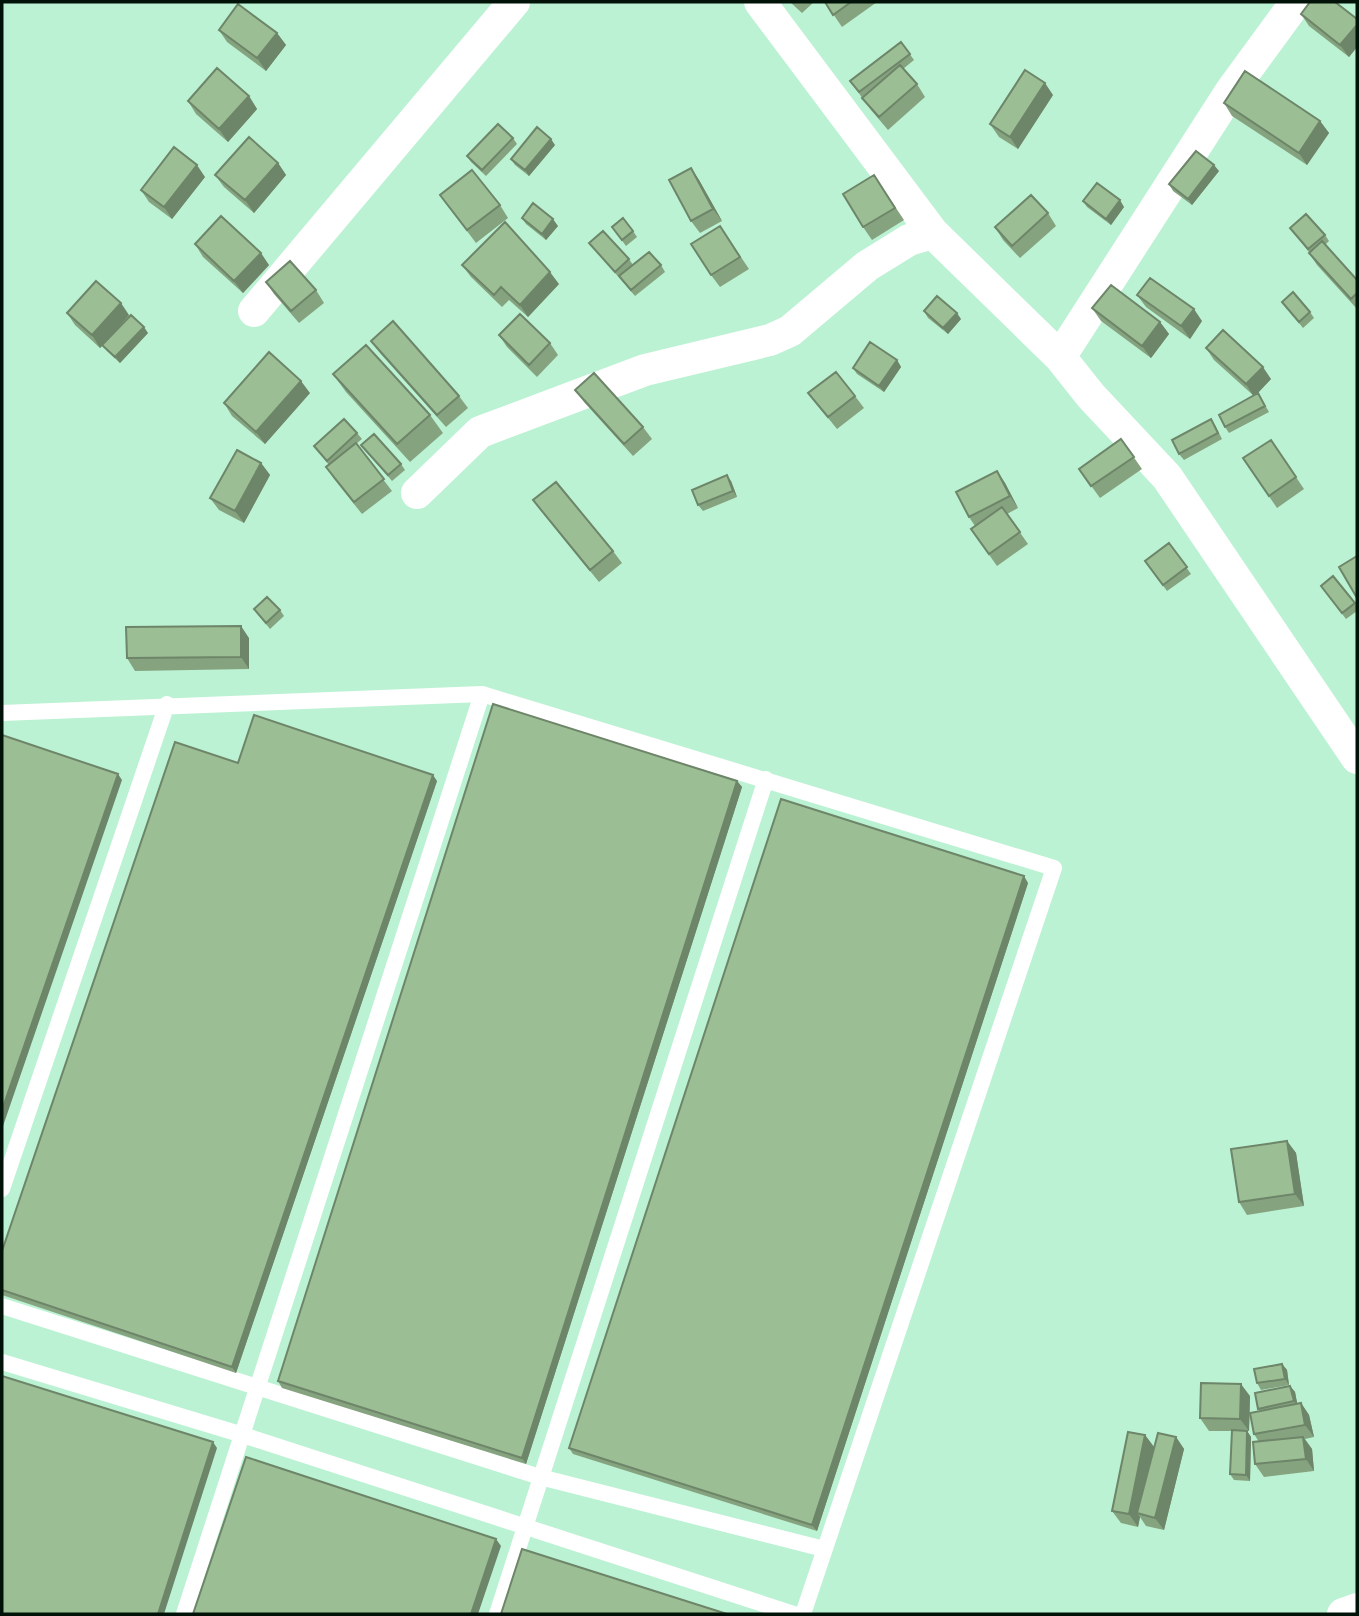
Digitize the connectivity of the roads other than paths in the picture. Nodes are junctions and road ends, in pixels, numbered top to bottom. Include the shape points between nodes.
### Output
1 (514, 2) edge
2 (760, 2) edge
3 (1296, 2) edge
4 (933, 233) junction
5 (254, 311) dead end
6 (1060, 358) junction
7 (417, 493) dead end
8 (482, 694) junction
9 (167, 704) junction
10 (2, 713) edge
11 (1357, 758) edge
12 (766, 779) junction
13 (2, 1189) edge
14 (2, 1306) edge
15 (2, 1362) edge
16 (254, 1389) junction
17 (243, 1435) junction
18 (540, 1477) junction
19 (527, 1526) junction
20 (824, 1549) junction
21 (1357, 1609) edge
22 (184, 1614) edge
23 (497, 1614) edge
24 (794, 1614) edge
25 (803, 1614) edge
26 (1343, 1614) edge

1 - 5 street
2 - 4 street
3 - 6 street via 1231,91
4 - 6 street
4 - 7 street via 909,240 867,266 790,331 770,340 645,370 480,432
6 - 11 street via 1167,477
8 - 9 lane
8 - 12 lane
8 - 16 lane
9 - 10 lane
9 - 13 lane
12 - 18 lane
12 - 20 lane via 1054,868
14 - 16 lane
15 - 17 lane
16 - 17 lane
16 - 18 lane
17 - 19 lane
17 - 22 lane
18 - 19 lane
18 - 20 lane
19 - 23 lane
19 - 24 lane
20 - 25 lane
21 - 26 street

